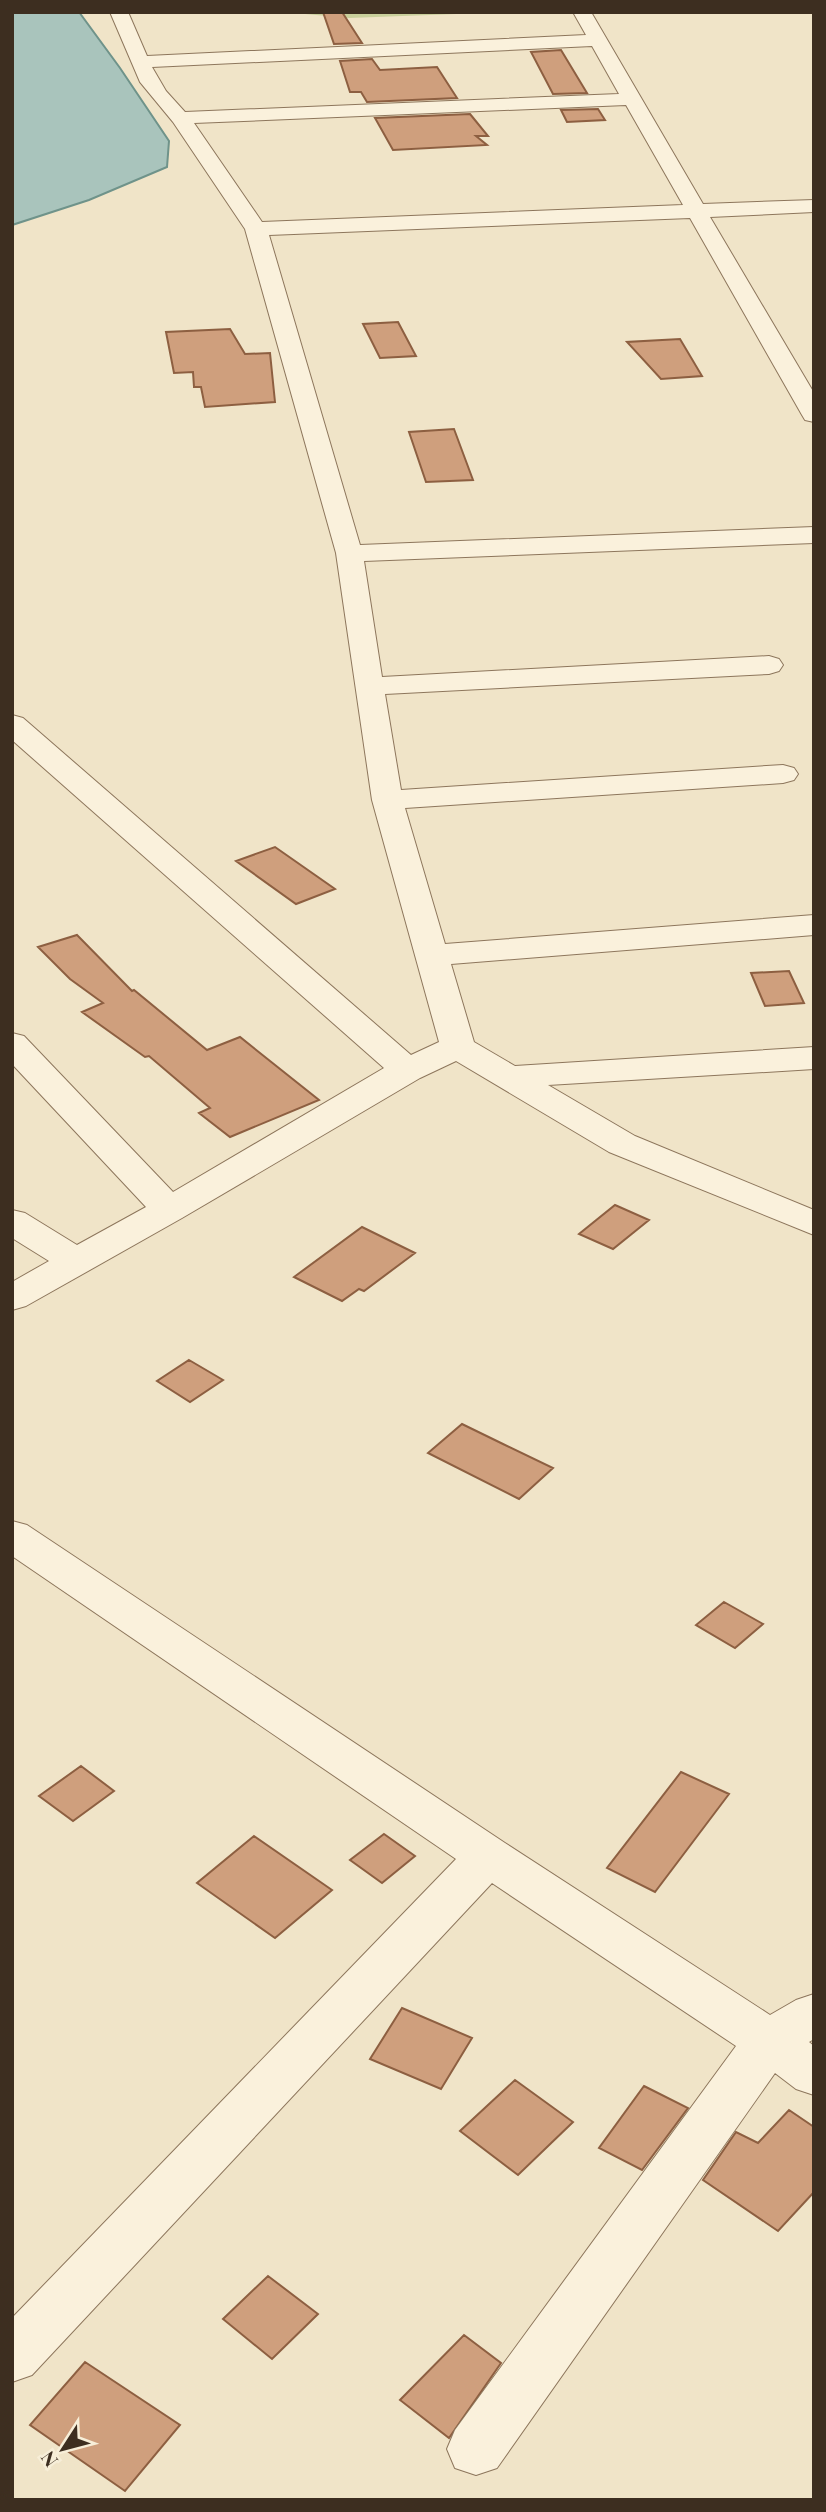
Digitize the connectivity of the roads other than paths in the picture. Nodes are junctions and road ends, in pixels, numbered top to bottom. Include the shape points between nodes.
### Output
1 (119, 12) edge
2 (582, 12) edge
3 (597, 40) junction
4 (141, 61) junction
5 (631, 99) junction
6 (180, 118) junction
7 (814, 206) edge
8 (695, 212) junction
9 (256, 229) junction
10 (814, 415) edge
11 (814, 535) edge
12 (349, 553) junction
13 (769, 665) dead end
14 (369, 686) junction
15 (12, 724) edge
16 (783, 774) dead end
17 (387, 800) junction
18 (814, 925) edge
19 (432, 955) junction
20 (12, 1043) edge
21 (458, 1046) junction
22 (814, 1058) edge
23 (407, 1070) junction
24 (509, 1077) junction
25 (169, 1210) junction
26 (12, 1221) edge
27 (814, 1224) edge
28 (77, 1262) junction
29 (12, 1298) edge
30 (12, 1535) edge
31 (488, 1856) junction
32 (814, 2014) edge
33 (769, 2041) junction
34 (814, 2074) edge
35 (12, 2357) edge
36 (476, 2449) dead end

1 - 4 street
2 - 3 street
3 - 4 street
3 - 5 street
4 - 6 street via 148,83
5 - 6 street
5 - 8 street
6 - 9 street
7 - 8 street
8 - 9 street
8 - 10 street
9 - 12 street
11 - 12 street
12 - 14 street
13 - 14 street
14 - 17 street
15 - 23 street
16 - 17 street
17 - 19 street
18 - 19 street
19 - 21 street
20 - 25 street
21 - 23 street
21 - 24 street
22 - 24 street
23 - 25 street
24 - 27 street via 622,1144
25 - 28 street
26 - 28 street
28 - 29 street
30 - 31 street
31 - 33 street
31 - 35 street
32 - 33 street
33 - 34 street
33 - 36 street

